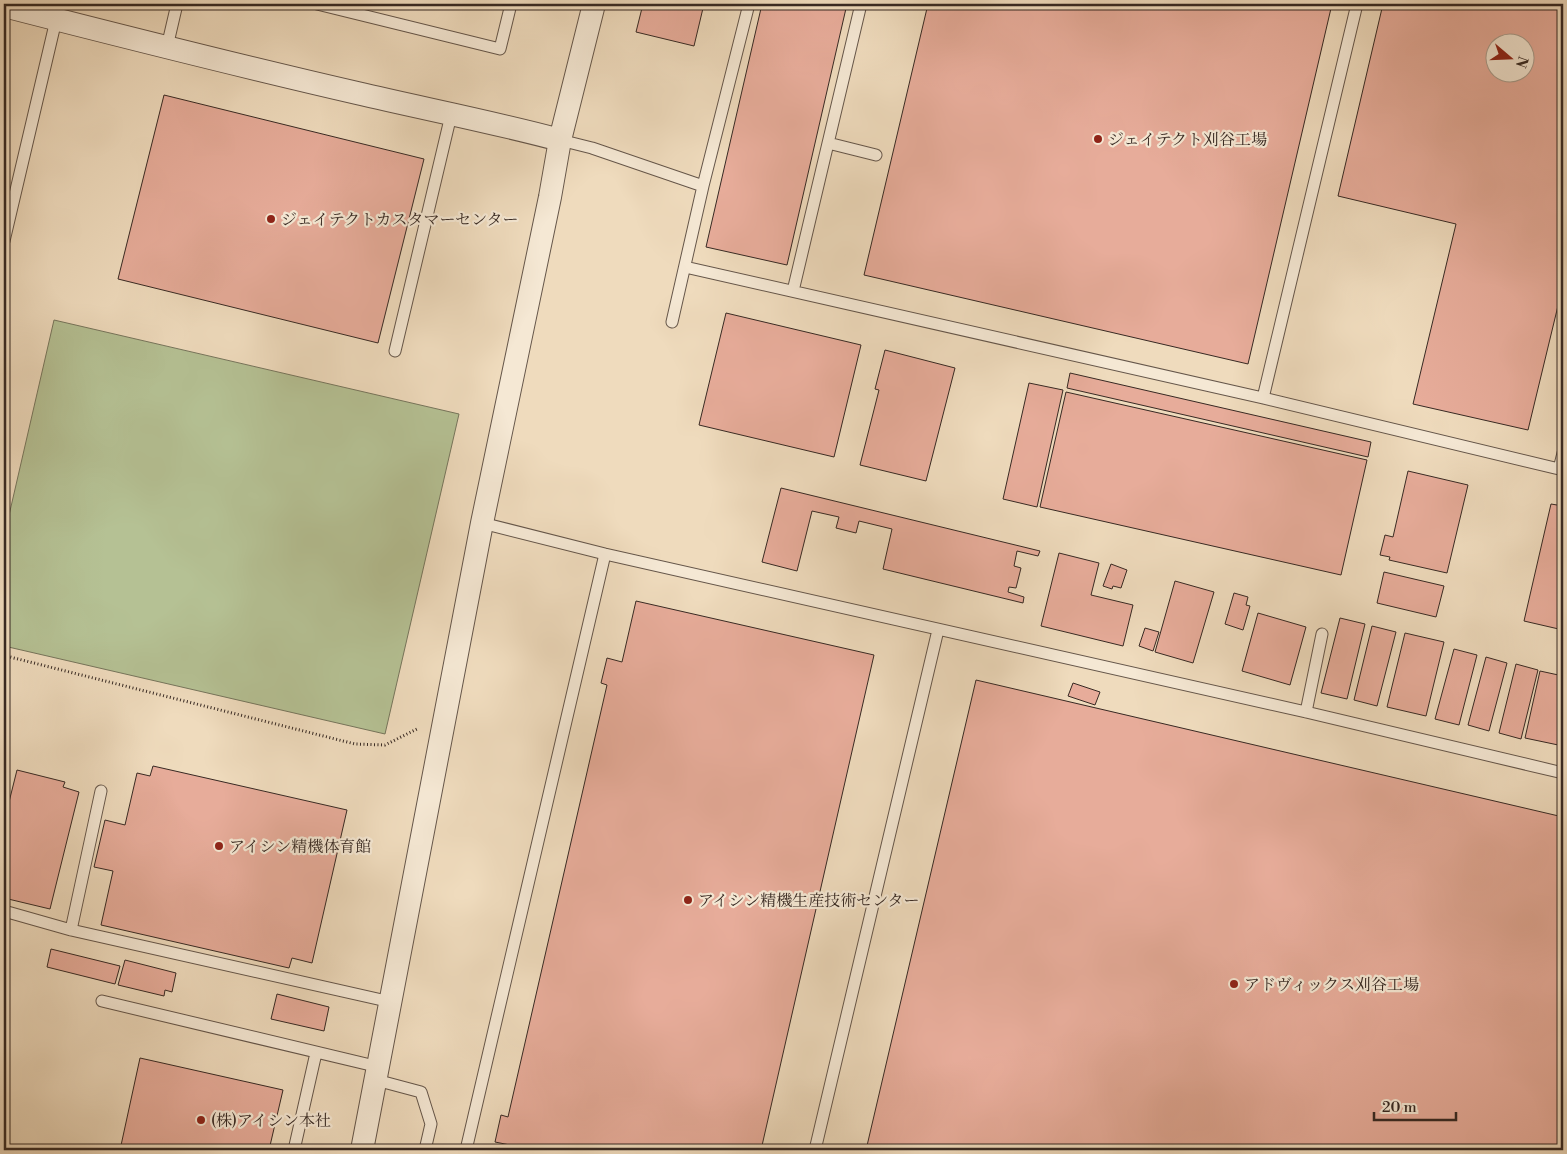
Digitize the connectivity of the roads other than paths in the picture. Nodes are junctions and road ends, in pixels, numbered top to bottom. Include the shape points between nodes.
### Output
1 (177, 4) edge
2 (316, 4) edge
3 (511, 4) edge
4 (594, 4) edge
5 (749, 4) edge
6 (861, 4) edge
7 (1357, 4) edge
8 (4, 6) edge
9 (56, 20) junction
10 (167, 46) junction
11 (452, 115) junction
12 (560, 140) junction
13 (828, 143) junction
14 (876, 155) dead end
15 (703, 186) junction
16 (6, 221) edge
17 (4, 241) edge
18 (685, 267) junction
19 (793, 291) junction
20 (672, 322) dead end
21 (395, 351) dead end
22 (1263, 398) junction
23 (1563, 453) edge
24 (482, 523) junction
25 (605, 554) junction
26 (938, 630) junction
27 (1322, 634) dead end
28 (1306, 712) junction
29 (1563, 773) edge
30 (101, 791) dead end
31 (4, 911) edge
32 (71, 930) junction
33 (102, 1002) dead end
34 (391, 1002) junction
35 (316, 1052) junction
36 (377, 1074) junction
37 (294, 1150) edge
38 (362, 1150) edge
39 (425, 1150) edge
40 (466, 1150) edge
41 (816, 1150) edge

1 - 10 lane
2 - 3 lane via 500,49
4 - 12 street
5 - 15 lane
6 - 13 lane
7 - 22 lane
8 - 9 street
9 - 10 street
9 - 16 lane
10 - 11 street
11 - 12 street
11 - 21 lane
12 - 15 lane
12 - 24 street
13 - 14 lane
13 - 19 lane
15 - 18 lane
16 - 17 lane
18 - 19 lane
18 - 20 lane
19 - 22 lane
22 - 23 lane via 1559,469
24 - 25 lane
24 - 34 street
25 - 26 lane
25 - 40 lane
26 - 28 lane
26 - 41 lane
27 - 28 lane
28 - 29 lane
30 - 32 lane
31 - 32 lane
32 - 34 lane
33 - 35 lane
34 - 36 street
35 - 36 lane
35 - 37 lane
36 - 38 street
36 - 39 lane via 421,1092 431,1124

